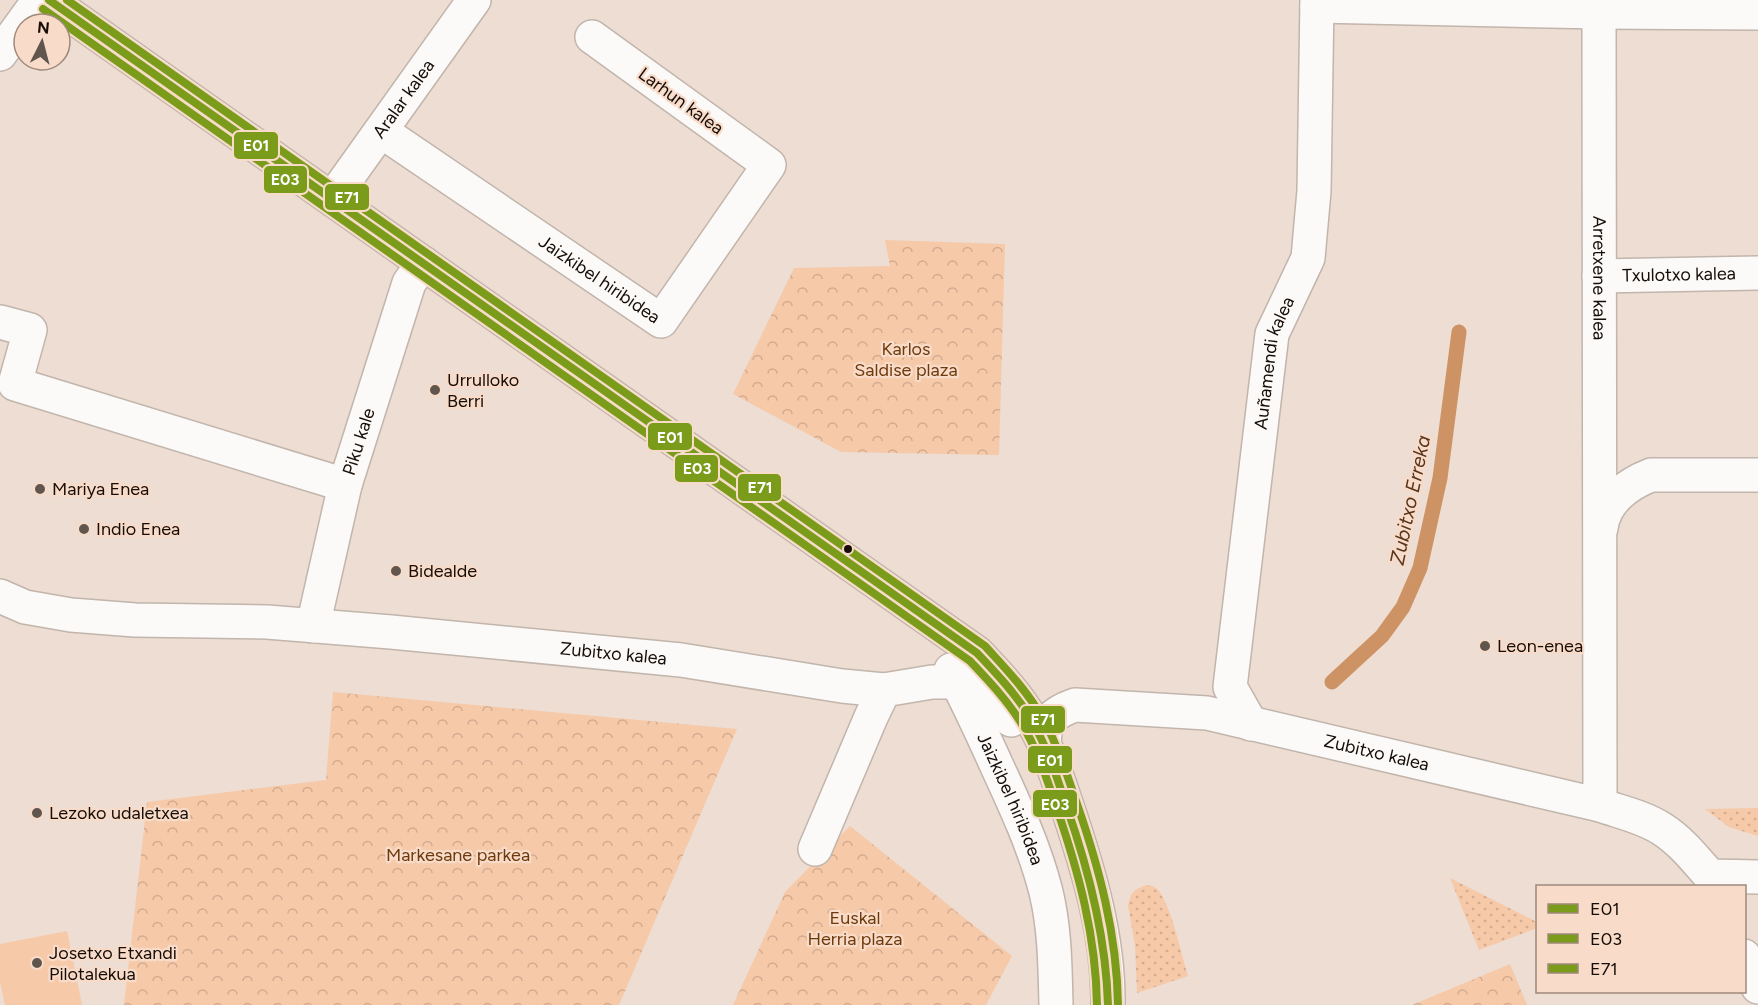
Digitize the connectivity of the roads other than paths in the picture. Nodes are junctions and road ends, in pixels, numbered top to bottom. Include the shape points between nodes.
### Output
1 (39, 0) edge
2 (49, 0) edge
3 (474, 0) edge
4 (1317, 3) edge
5 (1599, 12) junction
6 (1758, 13) edge
7 (592, 37) dead end
8 (0, 54) edge
9 (381, 131) junction
10 (769, 165) joint
11 (332, 199) junction
12 (423, 263) junction
13 (1758, 273) edge
14 (1599, 276) junction
15 (0, 322) edge
16 (1758, 475) edge
17 (345, 485) junction
18 (1599, 542) junction
19 (0, 596) edge
20 (916, 608) junction
21 (313, 626) junction
22 (957, 682) junction
23 (884, 690) junction
24 (1251, 724) junction
25 (1049, 757) junction
26 (1600, 806) junction
27 (815, 849) dead end
28 (1758, 877) edge
29 (1712, 881) edge
30 (1746, 960) edge
31 (1758, 987) edge
32 (1056, 1005) edge
33 (1108, 1005) edge

1 - 8 street
2 - 11 street, Jaizkibel hiribidea
3 - 9 street, Aralar kalea
4 - 5 street
4 - 24 street, Auñamendi kalea via 1314,191 1308,258 1272,334 1230,687
5 - 6 street
5 - 14 street, Arretxene kalea
7 - 10 street, Larhun kalea
9 - 10 street, Jaizkibel hiribidea via 662,321
9 - 11 street, Aralar kalea
11 - 12 street, Jaizkibel hiribidea
12 - 17 street, Piku kale via 409,283
12 - 20 street, Jaizkibel hiribidea
13 - 14 street, Txulotxo kalea
14 - 18 street, Arretxene kalea
15 - 17 street via 30,330 15,384
16 - 18 street, Arretxene kalea via 1666,474 1636,481 1610,504 1601,523
17 - 21 street, Piku kale
18 - 26 street, Arretxene kalea
19 - 21 street, Zubitxo kalea via 25,606 71,615
20 - 22 street, Jaizkibel hiribidea
20 - 25 street, Jaizkibel hiribidea via 977,653 1008,686 1035,724
21 - 23 street, Zubitxo kalea via 681,660
22 - 23 street, Zubitxo kalea
22 - 25 street, Zubitxo kalea via 983,690 1002,706 1024,740
22 - 32 street, Jaizkibel hiribidea via 1015,804 1043,882 1055,947
23 - 27 street
24 - 25 street, Zubitxo kalea via 1207,713 1075,705 1050,719 1044,732
24 - 26 street, Zubitxo kalea
25 - 33 street, Jaizkibel hiribidea via 1093,889 1106,966
26 - 29 street, Zubitxo kalea via 1662,829 1685,848
28 - 29 street, Zubitxo kalea
30 - 31 street

